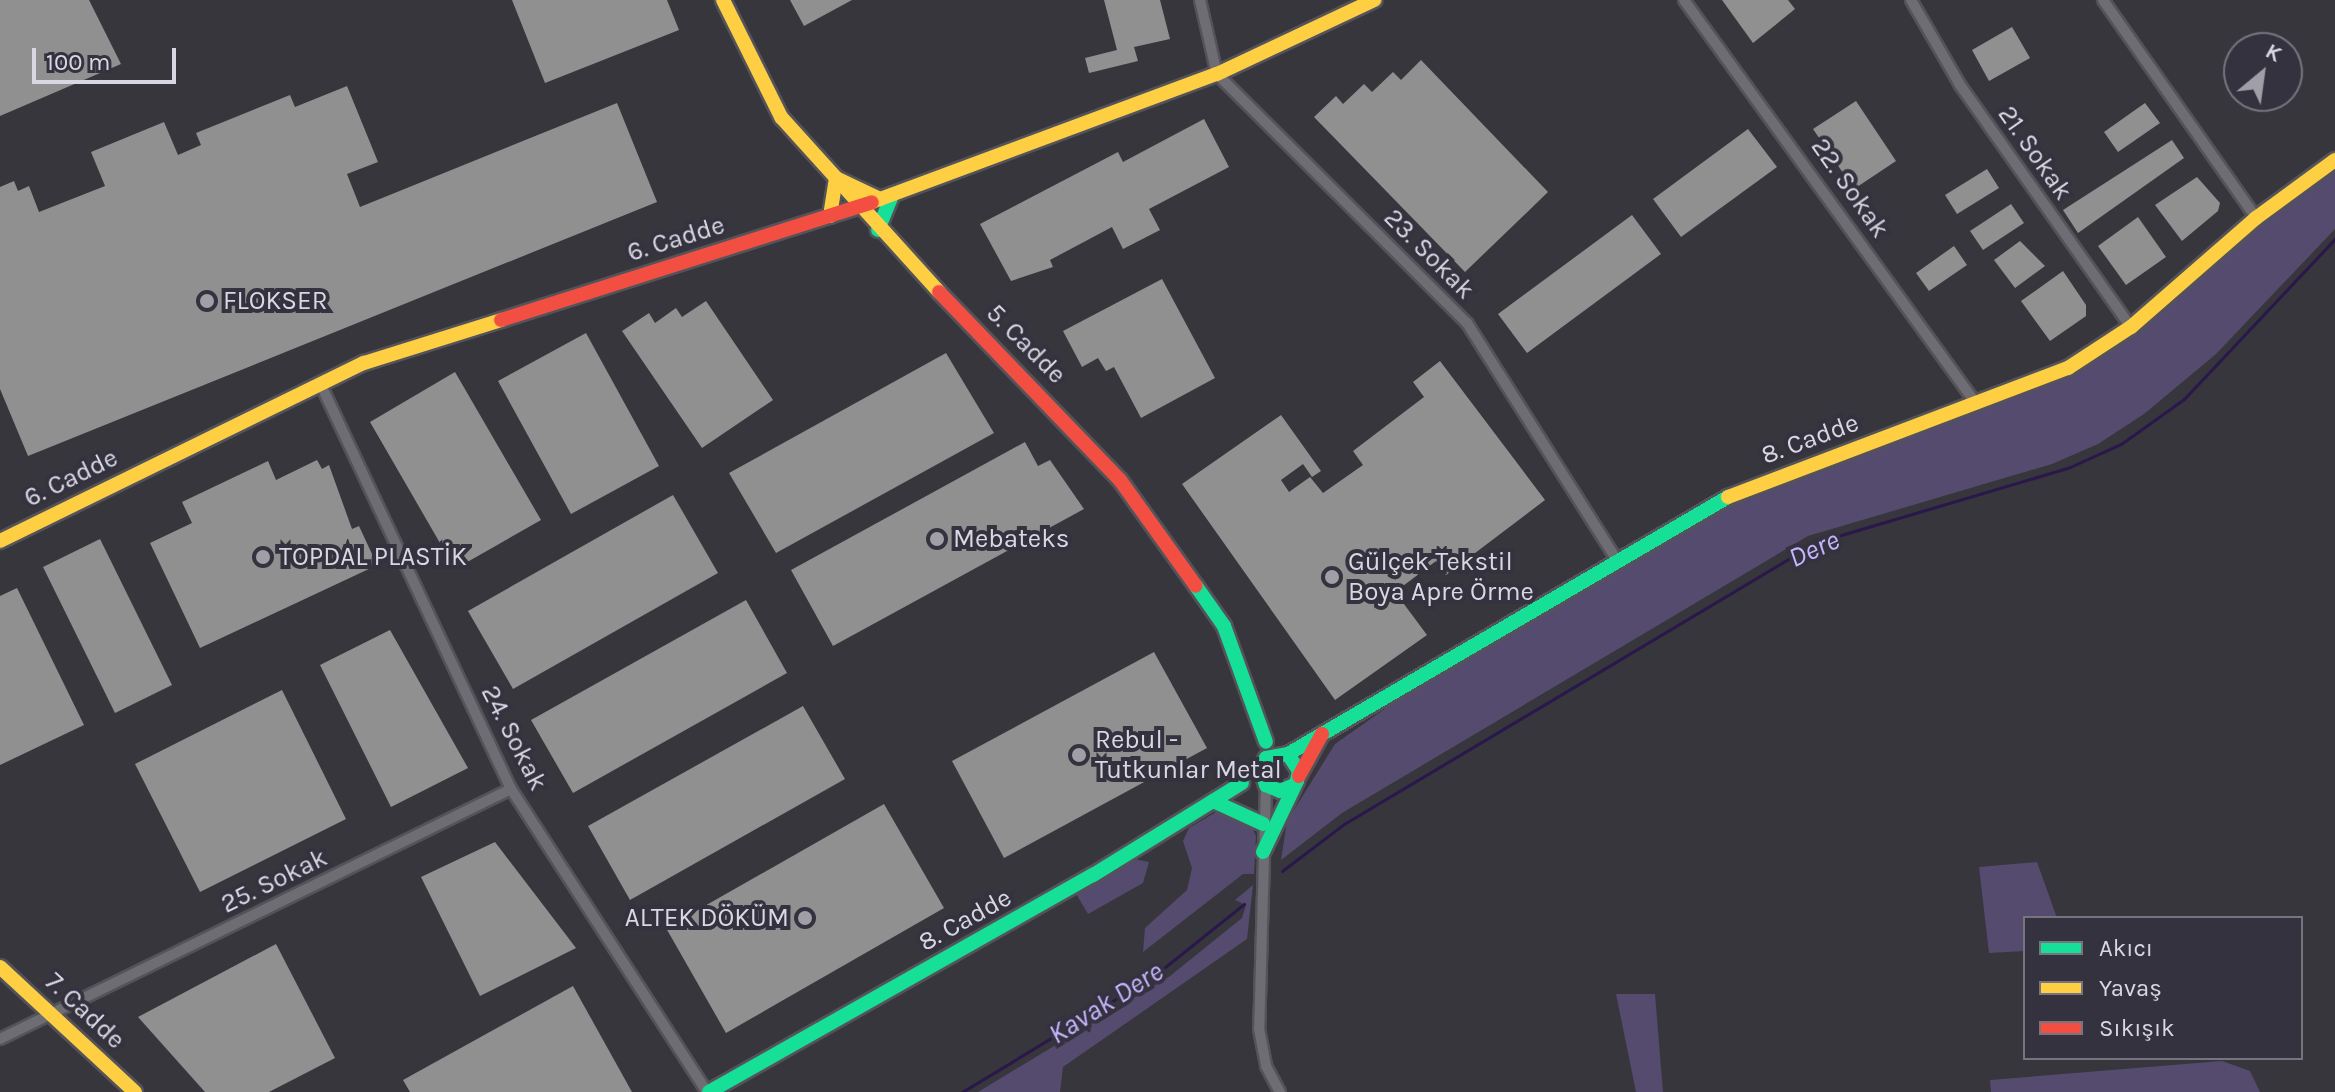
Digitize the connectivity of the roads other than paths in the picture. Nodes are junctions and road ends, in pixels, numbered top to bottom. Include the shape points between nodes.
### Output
1 (723, 0) edge
2 (1200, 0) edge
3 (1374, 0) edge
4 (1684, 0) edge
5 (1911, 0) edge
6 (2103, 0) edge
7 (1217, 74) junction
8 (2335, 160) edge
9 (836, 178) junction
10 (886, 197) junction
11 (860, 207) junction
12 (830, 216) junction
13 (2256, 218) junction
14 (878, 230) junction
15 (2131, 327) junction
16 (320, 383) junction
17 (1976, 404) junction
18 (0, 541) edge
19 (1615, 557) junction
20 (1322, 734) junction
21 (1277, 749) junction
22 (1262, 766) junction
23 (1297, 781) junction
24 (1242, 783) junction
25 (1266, 785) junction
26 (511, 789) junction
27 (1213, 801) junction
28 (1263, 824) junction
29 (1263, 852) junction
30 (0, 967) edge
31 (54, 1012) junction
32 (0, 1039) edge
33 (135, 1092) edge
34 (708, 1092) edge
35 (1280, 1092) edge

1 - 9 street, 5. Cadde via 781,117
2 - 7 street
3 - 7 street, 6. Cadde
4 - 17 street, 22. Sokak
5 - 15 street, 21. Sokak via 1960,85
6 - 13 street
7 - 10 street, 6. Cadde
7 - 19 street, 23. Sokak via 1467,323
8 - 13 street, 8. Cadde
9 - 10 street
9 - 11 street, 5. Cadde
9 - 12 street
10 - 11 street, 6. Cadde
10 - 14 street
11 - 12 street, 6. Cadde
11 - 14 street, 5. Cadde
12 - 16 street, 6. Cadde via 432,339
13 - 15 street, 8. Cadde
14 - 21 street, 5. Cadde via 1120,480 1224,626
15 - 17 street, 8. Cadde via 2068,368
16 - 18 street, 6. Cadde
16 - 26 street, 24. Sokak
17 - 19 street, 8. Cadde via 1737,492
19 - 20 street, 8. Cadde
20 - 21 street, 8. Cadde
20 - 23 street
21 - 22 street
21 - 23 street, 5. Cadde
22 - 24 street, 8. Cadde
22 - 25 street
23 - 25 street via 1280,791
23 - 29 street
24 - 25 street
24 - 27 street, 8. Cadde
25 - 28 street
26 - 31 street, 25. Sokak
26 - 34 street, 24. Sokak
27 - 28 street
27 - 34 street, 8. Cadde
28 - 29 street
29 - 35 street via 1259,1029 1266,1066
30 - 31 street, 7. Cadde
31 - 32 street, 25. Sokak
31 - 33 street, 7. Cadde

